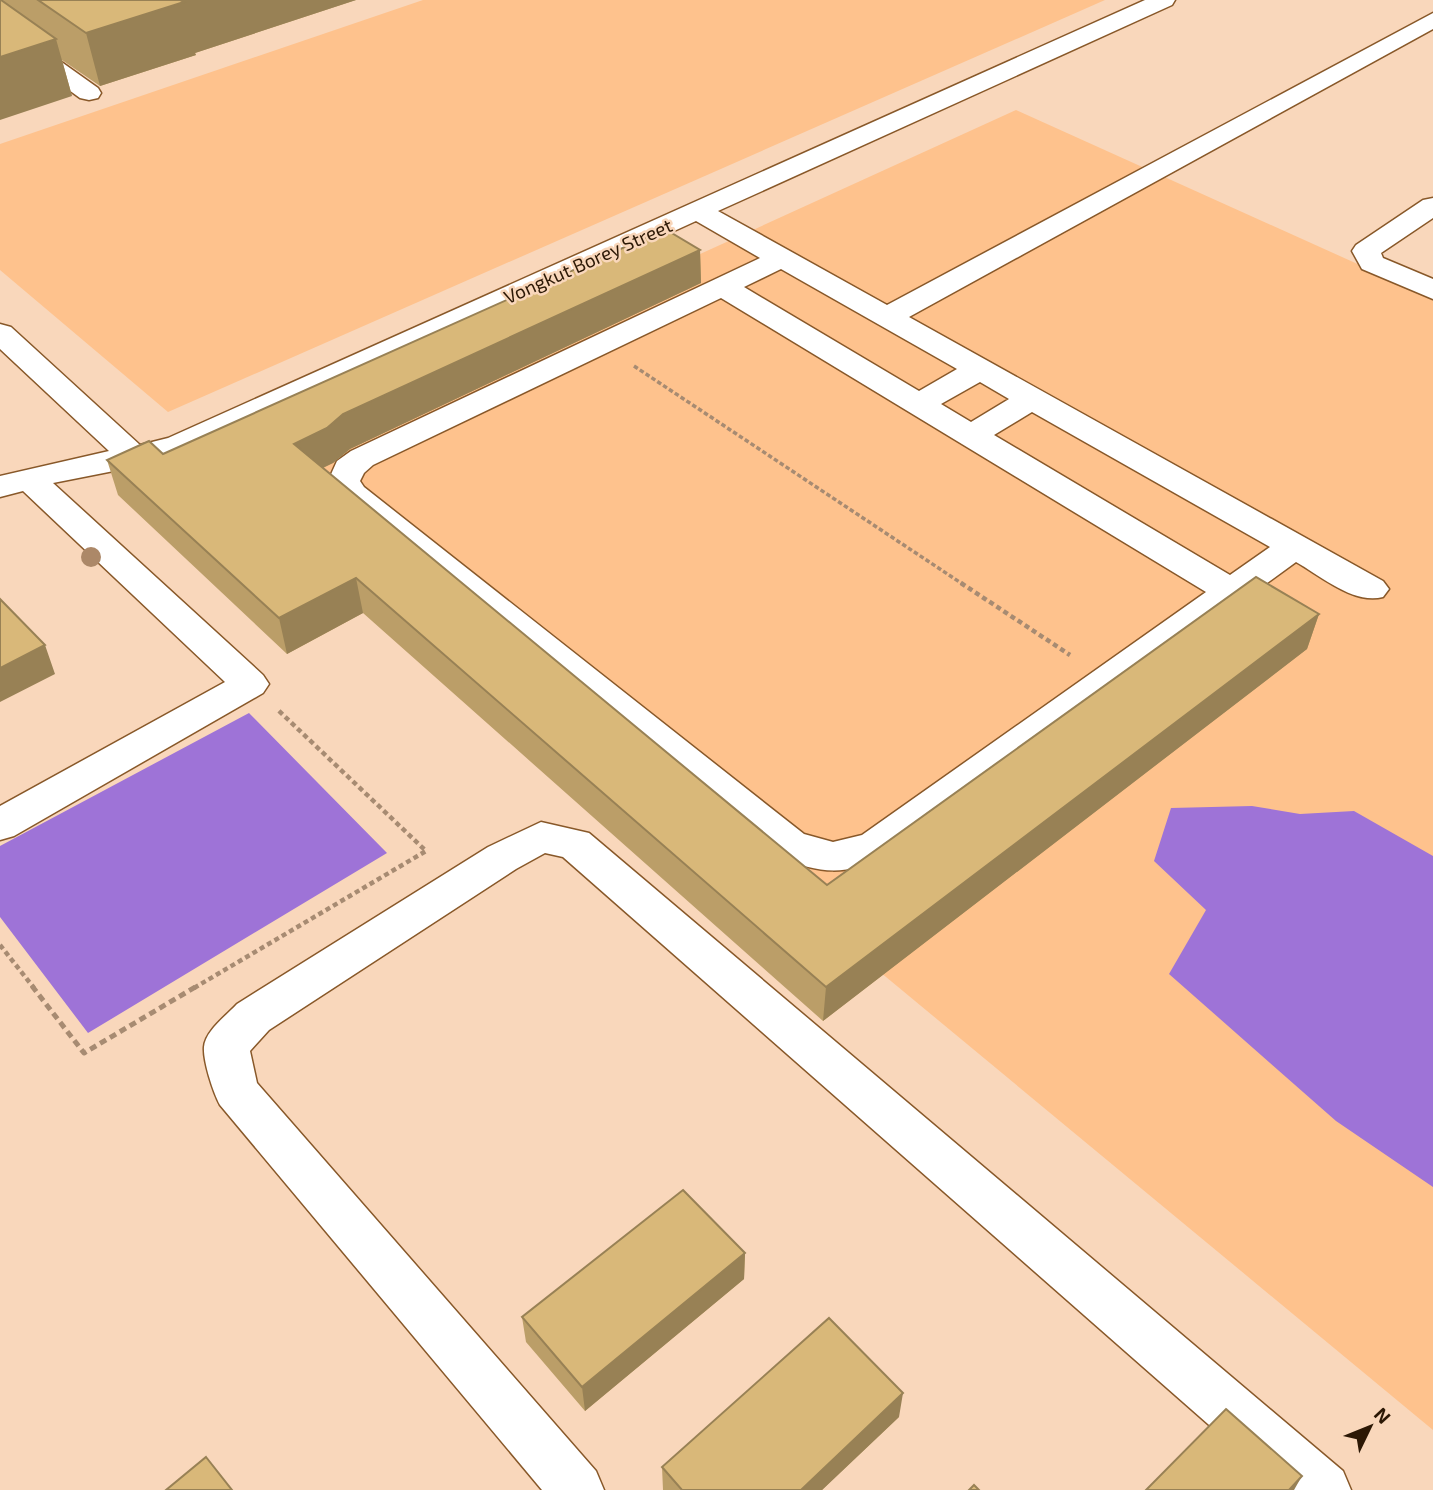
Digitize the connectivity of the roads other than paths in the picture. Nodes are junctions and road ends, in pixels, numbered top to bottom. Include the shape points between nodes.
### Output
1 (1164, 0) edge
2 (4, 18) edge
3 (1433, 20) edge
4 (89, 93) edge
5 (1433, 206) edge
6 (698, 211) junction
7 (782, 258) junction
8 (723, 287) junction
9 (1433, 290) edge
10 (887, 317) junction
11 (0, 334) edge
12 (980, 369) junction
13 (1032, 398) junction
14 (919, 404) junction
15 (971, 436) junction
16 (134, 457) junction
17 (14, 482) edge
18 (1295, 546) junction
19 (1371, 589) dead end
20 (1231, 592) junction
21 (0, 825) edge
22 (577, 1490) edge
23 (1324, 1490) edge

1 - 6 street, Vongkut Borey Street
2 - 4 street
3 - 10 street
5 - 9 street via 1366,251 1372,263
6 - 7 street
6 - 16 street, Vongkut Borey Street via 179,445
7 - 8 street
7 - 10 street
8 - 14 street
8 - 20 street via 362,458 349,468 344,481 352,494 790,845 818,857 847,858 876,846
10 - 12 street
11 - 16 street
12 - 13 street
12 - 14 street
13 - 15 street
13 - 18 street
14 - 15 street
15 - 20 street
16 - 17 street, Vongkut Borey Street
17 - 21 street via 250,684
18 - 19 street
18 - 20 street
22 - 23 street via 236,1091 226,1046 253,1017 541,836 575,844

